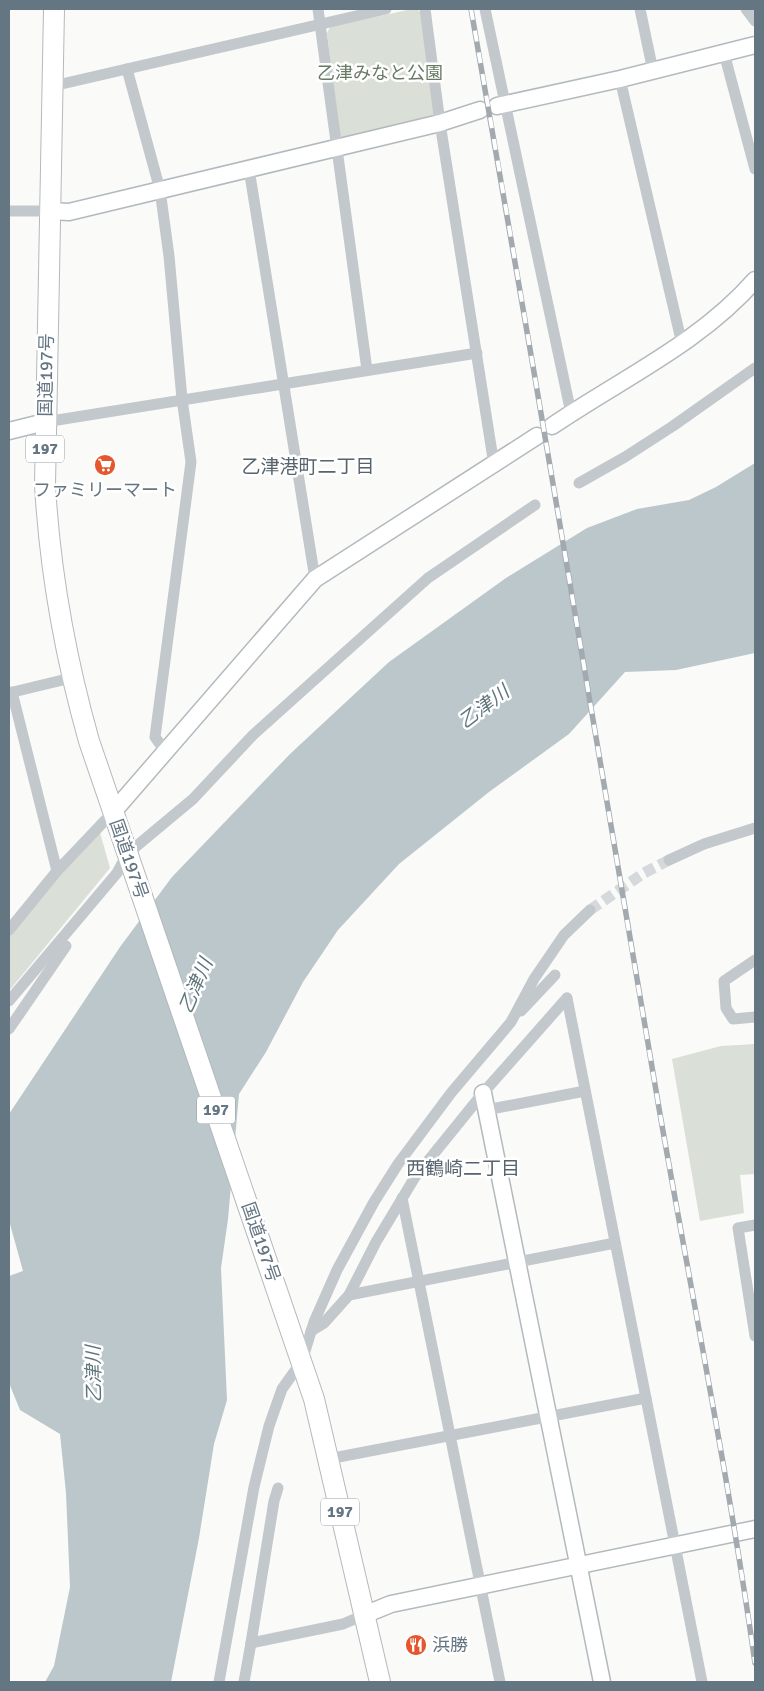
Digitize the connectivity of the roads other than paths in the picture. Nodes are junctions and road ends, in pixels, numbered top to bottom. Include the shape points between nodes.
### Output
1 (54, 9) edge
2 (318, 9) edge
3 (386, 9) edge
4 (425, 9) edge
5 (485, 9) edge
6 (640, 9) edge
7 (746, 9) edge
8 (755, 21) edge
9 (320, 24) junction
10 (755, 45) edge
11 (724, 53) junction
12 (127, 69) junction
13 (653, 71) junction
14 (620, 79) junction
15 (53, 86) junction
16 (501, 105) junction
17 (480, 110) dead end
18 (440, 123) junction
19 (337, 148) junction
20 (249, 169) junction
21 (755, 169) edge
22 (160, 190) junction
23 (9, 211) edge
24 (50, 212) junction
25 (755, 280) edge
26 (682, 344) junction
27 (476, 353) junction
28 (755, 368) edge
29 (367, 370) junction
30 (283, 383) junction
31 (182, 399) junction
32 (571, 413) junction
33 (45, 422) junction
34 (552, 426) dead end
35 (9, 431) edge
36 (537, 436) dead end
37 (494, 465) junction
38 (579, 483) dead end
39 (534, 505) dead end
40 (315, 579) junction
41 (71, 678) junction
42 (10, 693) edge
43 (165, 751) junction
44 (113, 812) junction
45 (755, 828) edge
46 (127, 854) junction
47 (669, 860) tunnel mouth
48 (57, 871) junction
49 (590, 910) tunnel mouth
50 (80, 918) junction
51 (9, 930) edge
52 (755, 960) edge
53 (555, 975) dead end
54 (9, 1002) edge
55 (755, 1017) edge
56 (511, 1022) junction
57 (9, 1029) edge
58 (585, 1091) junction
59 (483, 1093) junction
60 (486, 1110) junction
61 (402, 1198) junction
62 (755, 1225) edge
63 (615, 1243) junction
64 (517, 1262) junction
65 (419, 1282) junction
66 (349, 1295) junction
67 (755, 1336) edge
68 (303, 1345) junction
69 (646, 1398) junction
70 (549, 1417) junction
71 (450, 1436) junction
72 (328, 1458) junction
73 (278, 1488) dead end
74 (755, 1529) edge
75 (675, 1546) junction
76 (579, 1566) junction
77 (481, 1586) junction
78 (364, 1615) junction
79 (251, 1643) junction
80 (219, 1682) edge
81 (244, 1682) edge
82 (380, 1682) edge
83 (500, 1682) edge
84 (602, 1682) edge
85 (702, 1682) edge

1 - 15 highway, 国道197号 / 197
2 - 9 street
3 - 9 street
4 - 18 street
5 - 16 street
6 - 13 street
7 - 8 street
9 - 12 street
9 - 19 street
10 - 11 street
11 - 13 street
11 - 21 street
12 - 15 street
12 - 22 street
13 - 14 street
14 - 16 street
14 - 26 street
15 - 24 highway, 国道197号 / 197
16 - 32 street
17 - 18 street
18 - 19 street
18 - 27 street
19 - 20 street
19 - 29 street
20 - 22 street
20 - 30 street
22 - 24 street via 69,212
22 - 31 street
23 - 24 street
24 - 33 highway, 国道197号 / 197
25 - 26 street via 736,302
26 - 32 street
27 - 29 street
27 - 37 street
28 - 38 street via 673,426
29 - 30 street
30 - 31 street
30 - 40 street
31 - 33 street
31 - 43 street via 191,462 155,737
32 - 34 street
33 - 35 street
33 - 41 highway, 国道197号 / 197 via 49,546
36 - 37 street
37 - 40 street
39 - 46 street via 428,578 253,736 193,799
40 - 43 street
41 - 42 street
41 - 44 highway, 国道197号 / 197
42 - 48 street
43 - 44 street
44 - 46 highway, 国道197号 / 197
44 - 48 street
45 - 47 street via 704,844
46 - 50 street via 117,873
46 - 68 highway, 国道197号 / 197
48 - 51 street
49 - 56 street via 548,956
50 - 54 street
50 - 57 street via 70,942
52 - 55 street via 724,981 726,1008 733,1019
53 - 56 street
56 - 68 street via 398,1164 337,1270
58 - 59 street via 567,998
58 - 60 street
58 - 63 street
59 - 60 street
59 - 61 street via 415,1177
60 - 64 street
61 - 65 street
61 - 66 street
62 - 67 street via 738,1228
63 - 64 street
63 - 69 street
64 - 65 street
64 - 70 street
65 - 66 street
65 - 71 street
66 - 68 street
68 - 72 highway, 国道197号 / 197
68 - 80 street via 269,1426 254,1487
69 - 70 street
69 - 75 street
70 - 71 street
70 - 76 street
71 - 72 street
71 - 77 street
72 - 78 highway, 国道197号 / 197
73 - 79 street
74 - 75 street
75 - 76 street
75 - 85 street
76 - 77 street
76 - 84 street
77 - 78 street via 391,1604
77 - 83 street
78 - 79 street via 343,1624
78 - 82 highway, 国道197号 / 197
79 - 81 street

